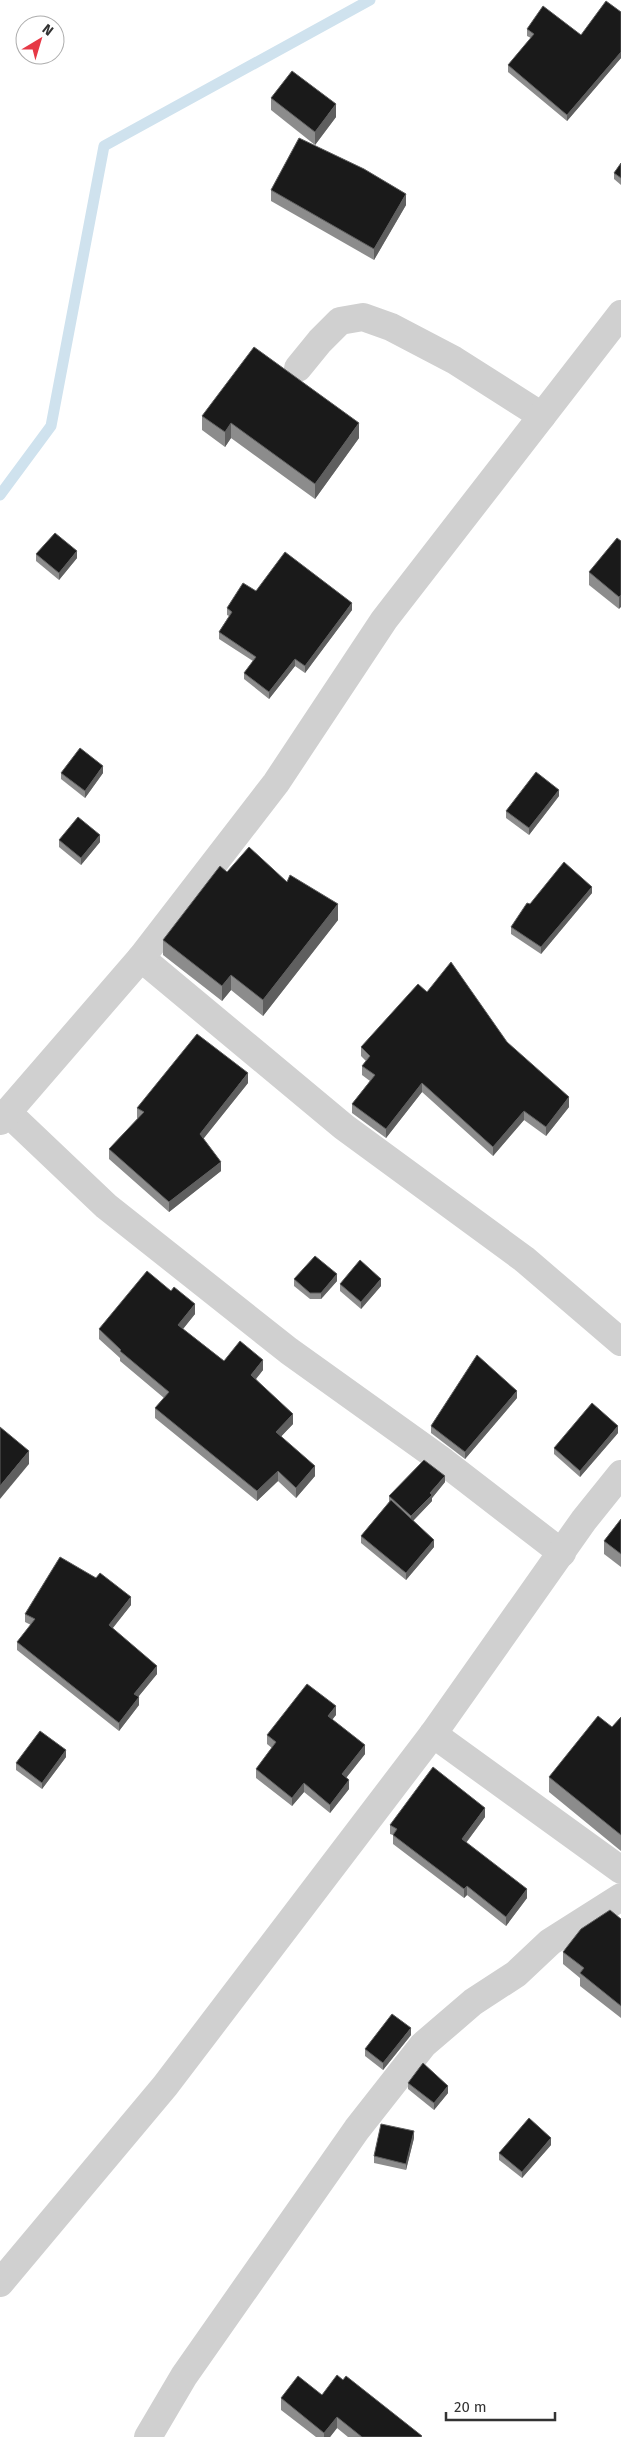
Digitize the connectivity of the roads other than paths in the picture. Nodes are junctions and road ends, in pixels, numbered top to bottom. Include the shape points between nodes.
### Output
1 (621, 314) edge
2 (298, 368) dead end
3 (542, 416) junction
4 (141, 958) junction
5 (3, 1117) edge
6 (621, 1342) edge
7 (621, 1474) edge
8 (562, 1553) junction
9 (433, 1734) junction
10 (621, 1870) edge
11 (621, 1897) edge
12 (0, 2283) edge
13 (148, 2437) edge

1 - 3 street
2 - 3 street via 340,321 363,317 391,327 454,360
3 - 4 street via 384,620 276,783
4 - 5 street
4 - 6 street via 344,1127 524,1259
5 - 8 street via 106,1206 289,1351 444,1462
7 - 8 street
8 - 9 street
9 - 10 street
9 - 12 street via 164,2086
11 - 13 street via 550,1942 516,1974 473,2002 423,2044 357,2129 223,2320 184,2376

